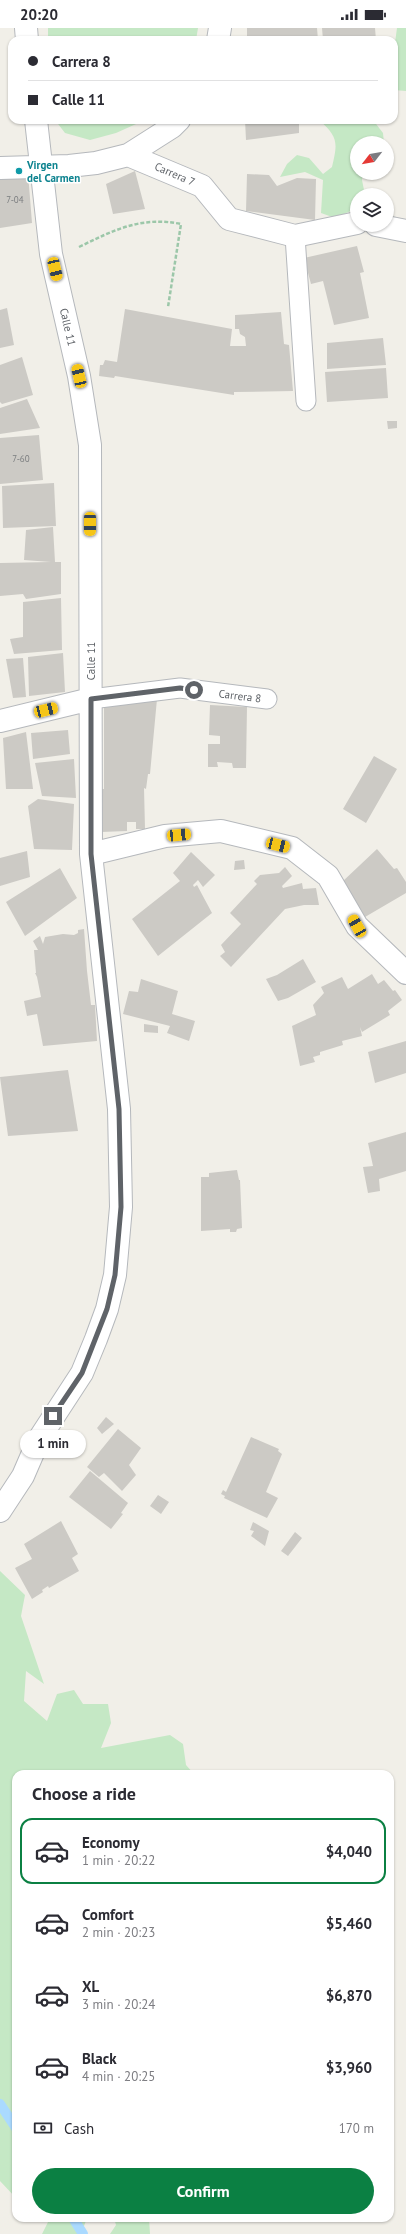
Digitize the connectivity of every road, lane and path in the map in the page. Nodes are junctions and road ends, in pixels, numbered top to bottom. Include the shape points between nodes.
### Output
1 (36, 124) edge
2 (175, 124) edge
3 (128, 155) junction
4 (41, 166) junction
5 (0, 168) edge
6 (350, 224) edge
7 (394, 229) edge
8 (406, 231) edge
9 (295, 236) junction
10 (52, 254) junction
11 (168, 307) dead end
12 (306, 401) dead end
13 (91, 699) junction
14 (267, 699) dead end
15 (0, 722) edge
16 (91, 854) junction
17 (406, 973) edge
18 (0, 1512) edge

1 - 4 street, Calle 11
2 - 3 street
3 - 4 street via 96,163
3 - 9 street, Carrera 7 via 202,186 229,219
4 - 5 street
4 - 10 street, Calle 11
6 - 9 street, Carrera 7
7 - 8 street
9 - 12 lane
10 - 11 path via 69,251 137,222 181,224
10 - 13 street, Calle 11 via 79,376 90,445
13 - 14 lane, Carrera 8 via 180,688
13 - 15 street, Carrera 8
13 - 16 street, Calle 11
16 - 17 street via 165,836 221,831 292,848 328,876 357,926
16 - 18 street, Calle 11 via 119,1109 121,1207 115,1275 107,1309 82,1373 39,1439 23,1476

